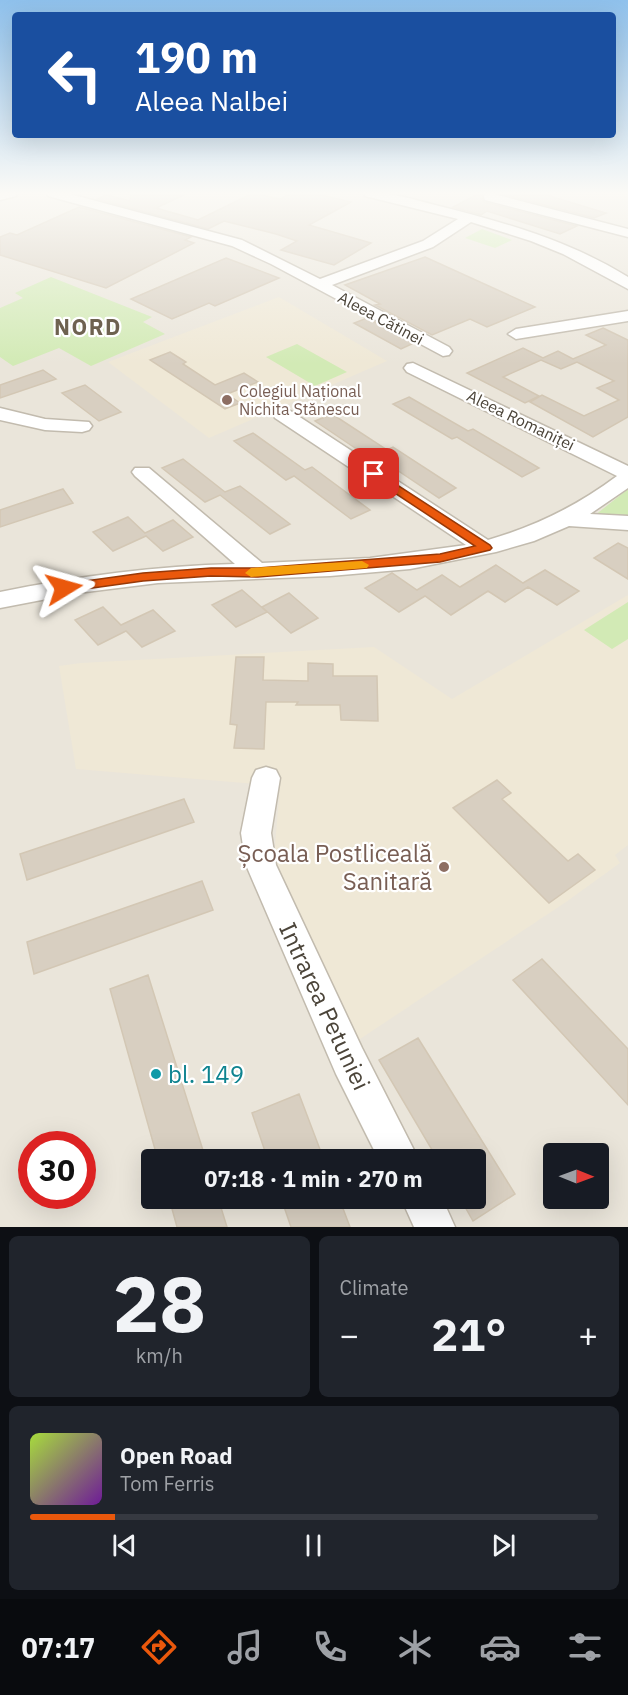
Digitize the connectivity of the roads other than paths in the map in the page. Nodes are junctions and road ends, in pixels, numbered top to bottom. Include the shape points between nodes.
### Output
1 (252, 250) edge
2 (411, 250) edge
3 (567, 250) edge
4 (628, 268) edge
5 (610, 272) junction
6 (320, 284) junction
7 (628, 284) edge
8 (628, 316) edge
9 (516, 334) dead end
10 (413, 368) joint
11 (0, 414) edge
12 (282, 414) dead end
13 (82, 426) dead end
14 (142, 472) dead end
15 (628, 474) edge
16 (628, 478) edge
17 (566, 519) junction
18 (628, 523) edge
19 (485, 548) junction
20 (258, 573) junction
21 (0, 600) edge
22 (266, 778) dead end
23 (394, 1149) edge
24 (426, 1209) edge
25 (435, 1227) edge

1 - 6 street, Aleea Cătinei
2 - 6 street, Aleea Cătinei
3 - 5 street
4 - 5 street
5 - 7 street
6 - 10 street, Aleea Cătinei via 443,351
8 - 9 street
10 - 15 street, Aleea Romaniței
11 - 13 street via 53,426
12 - 19 street
14 - 20 street
16 - 17 street
17 - 18 street
17 - 19 street
19 - 20 street via 440,558
20 - 21 street via 143,577
22 - 23 street, Intrarea Petuniei via 256,833 261,865 348,1061
24 - 25 street

